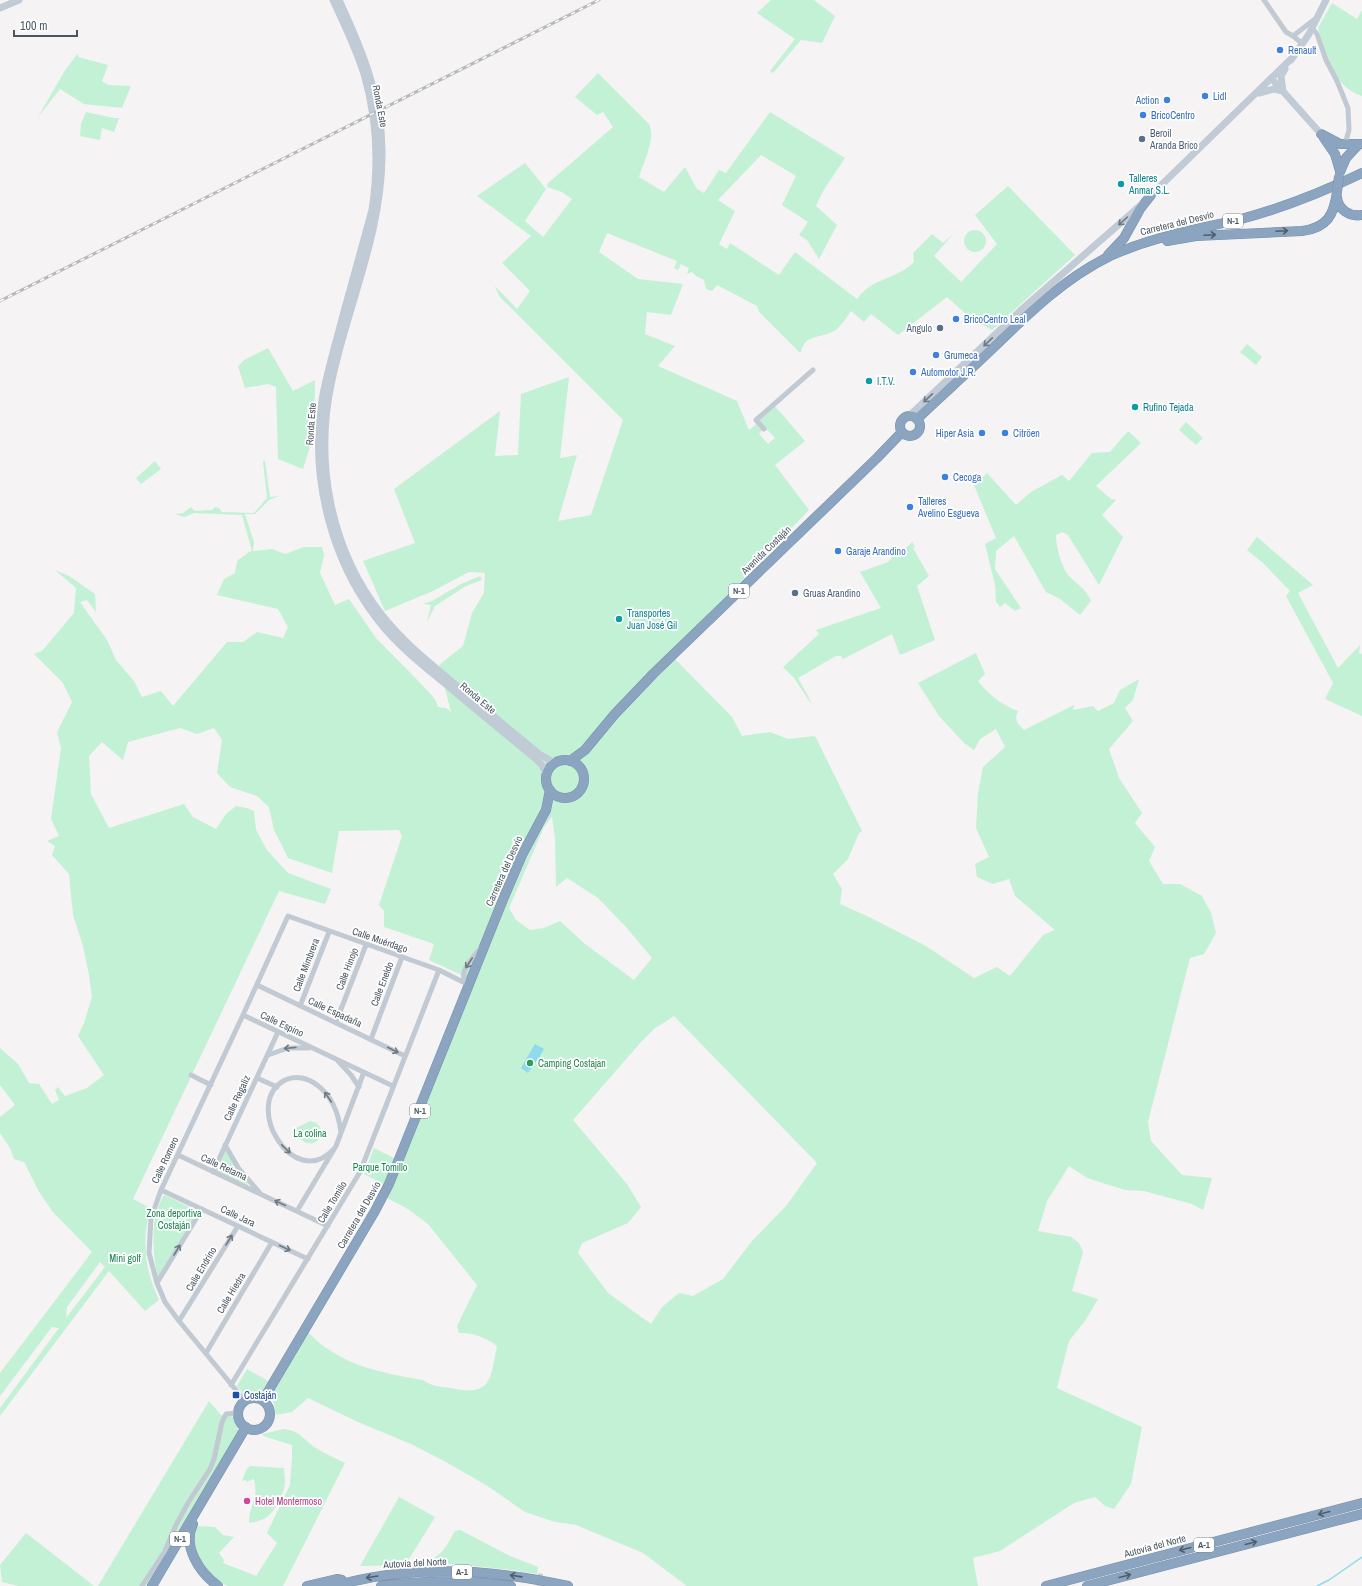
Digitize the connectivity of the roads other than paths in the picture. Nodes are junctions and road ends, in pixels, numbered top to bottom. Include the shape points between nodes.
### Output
1 (19, 0) edge
2 (333, 0) edge
3 (339, 0) edge
4 (1264, 0) edge
5 (1326, 0) edge
6 (0, 8) edge
7 (1318, 16) junction
8 (1312, 28) junction
9 (1293, 36) junction
10 (1303, 44) junction
11 (1293, 57) junction
12 (1272, 79) junction
13 (1284, 92) junction
14 (1255, 95) junction
15 (1321, 134) junction
16 (1345, 144) junction
17 (1360, 144) edge
18 (1340, 173) junction
19 (1362, 173) edge
20 (1337, 192) junction
21 (1151, 195) junction
22 (1362, 215) edge
23 (1099, 262) junction
24 (1049, 291) junction
25 (813, 370) dead end
26 (913, 417) junction
27 (764, 429) dead end
28 (902, 432) junction
29 (585, 750) junction
30 (570, 761) junction
31 (555, 763) junction
32 (581, 769) junction
33 (547, 775) junction
34 (550, 790) junction
35 (562, 797) junction
36 (546, 810) junction
37 (288, 916) joint
38 (329, 932) junction
39 (366, 945) junction
40 (402, 958) junction
41 (439, 970) junction
42 (468, 984) junction
43 (257, 985) junction
44 (300, 1006) junction
45 (243, 1015) junction
46 (336, 1022) junction
47 (278, 1032) junction
48 (371, 1039) junction
49 (314, 1048) junction
50 (268, 1055) junction
51 (405, 1056) junction
52 (334, 1057) junction
53 (364, 1072) junction
54 (191, 1076) dead end
55 (257, 1078) junction
56 (211, 1085) junction
57 (393, 1086) junction
58 (277, 1087) junction
59 (358, 1087) junction
60 (341, 1133) junction
61 (225, 1145) junction
62 (334, 1149) junction
63 (178, 1155) junction
64 (212, 1172) junction
65 (161, 1190) junction
66 (263, 1195) junction
67 (202, 1209) junction
68 (297, 1211) junction
69 (238, 1226) junction
70 (328, 1226) junction
71 (272, 1242) junction
72 (308, 1259) junction
73 (157, 1283) junction
74 (179, 1321) junction
75 (206, 1353) junction
76 (231, 1385) junction
77 (263, 1400) junction
78 (245, 1401) junction
79 (238, 1413) junction
80 (246, 1427) junction
81 (208, 1492) junction
82 (1362, 1503) edge
83 (1362, 1514) edge
84 (356, 1580) junction
85 (142, 1586) edge
86 (152, 1586) edge
87 (218, 1586) edge
88 (307, 1586) edge
89 (335, 1586) edge
90 (381, 1586) edge
91 (511, 1586) edge
92 (568, 1586) edge
93 (1046, 1586) edge
94 (1088, 1586) edge

1 - 6 main road
2 - 33 main road, Ronda Este via 363,73 373,122 376,156 372,210 326,377 320,418 319,464 330,525 343,560 377,619 421,664 536,759
3 - 31 main road, Ronda Este via 369,71 377,104 382,154 377,211 332,379 325,418 325,462 335,522 347,556 363,586 406,642 539,754
4 - 9 street via 1286,32
5 - 7 main road
7 - 8 main road
7 - 9 street
8 - 10 main road
8 - 16 street via 1316,32 1348,108 1349,130
9 - 10 street
10 - 11 main road
11 - 12 main road
11 - 13 main road via 1281,76
12 - 13 main road
12 - 14 main road
13 - 14 main road via 1274,89
13 - 15 main road
14 - 21 main road
15 - 16 highway, N-1
15 - 18 highway, N-1 via 1335,154
16 - 17 highway, N-1
17 - 18 highway, N-1 via 1346,158
18 - 20 highway, N-1, bridge
19 - 23 highway, Carretera del Desvío / N-1 via 1322,192 1273,209 1161,237
20 - 22 highway, N-1 via 1337,202 1341,208 1354,215
23 -> 20 highway, N-1 via 1109,261 1156,244 1196,236 1315,229 1330,217 1336,203
21 - 23 highway via 1124,238
21 -> 24 main road
23 - 24 highway, Carretera del Desvío
24 - 26 highway, N-1
25 - 27 street via 756,420
26 - 28 highway, N-1 via 903,418 900,422
26 - 28 highway, N-1 via 919,426 916,433 910,436
28 - 29 highway, Avenida Costaján / N-1 via 667,660 626,702
29 - 30 highway, N-1
29 - 32 highway, N-1
30 - 31 highway, N-1
30 - 32 highway
31 - 33 highway
32 - 35 highway, N-1 via 584,780 580,789 572,796
33 - 34 highway, N-1
34 - 35 highway
34 - 36 highway, Carretera del Desvío / N-1
35 - 36 highway, Carretera del Desvío / N-1
36 - 42 highway, Carretera del Desvío / N-1 via 522,855
37 - 38 street, Calle Muérdago
37 - 43 street, Calle Romero
38 - 39 street, Calle Muérdago
38 - 44 street, Calle Mimbrera
39 - 40 street, Calle Muérdago
39 - 46 street, Calle Hinojo
40 - 41 street, Calle Muérdago
40 - 48 street, Calle Eneldo
41 - 42 street, Calle Muérdago
41 - 51 street, Calle Tomillo
42 - 77 highway, Carretera del Desvío / N-1 via 389,1184
43 - 44 street, Calle Espadaña
43 - 45 street, Calle Romero
44 - 46 street, Calle Espadaña
45 - 47 street, Calle Espino
45 - 56 street, Calle Romero
46 - 48 street, Calle Espadaña
47 - 49 street, Calle Espino
47 - 50 street, Calle Regaliz
48 -> 51 street, Calle Espadaña
49 -> 50 street, Calle Espino via 288,1048
49 - 52 street, Calle Espino
50 - 55 street, Calle Regaliz
51 - 57 street, Calle Tomillo
52 - 53 street, Calle Espino
52 - 59 street, Calle Espino via 351,1075
53 - 57 street, Calle Espino
53 - 59 street
54 - 56 street
55 - 58 street
55 - 61 street, Calle Regaliz
56 - 63 street, Calle Romero
57 - 70 street, Calle Tomillo via 360,1172
60 -> 58 street via 335,1108 319,1086 306,1079 294,1078 284,1081
58 -> 62 street via 269,1102 269,1117 274,1134 284,1148 297,1158 308,1161 325,1158
59 - 60 street
60 - 62 street
61 - 64 street, Calle Regaliz
61 - 66 street, Calle Retama via 239,1169
62 - 68 street
63 - 64 street, Calle Retama
63 - 65 street, Calle Romero
64 - 66 street, Calle Retama
65 - 67 street, Calle Jara
65 - 73 street, Calle Romero via 151,1218 148,1253
68 -> 66 street, Calle Retama
67 - 69 street, Calle Jara
73 -> 67 street
68 - 70 street, Calle Retama
69 - 71 street, Calle Jara
74 -> 69 street, Calle Endrino
70 - 72 street, Calle Tomillo
71 -> 72 street, Calle Jara
71 - 75 street, Calle Hiedra
72 - 76 street, Calle Tomillo
73 - 74 street, Calle Romero
74 - 75 street, Calle Romero
75 - 76 street, Calle Romero
76 - 78 street, Calle Romero
77 - 78 highway via 253,1398
77 - 80 highway via 269,1406 267,1424 256,1430
78 - 79 highway
79 - 80 highway via 240,1421
79 - 85 street via 226,1414 210,1469 185,1508 165,1551
80 - 81 highway, N-1
81 - 86 highway, N-1
81 - 87 highway via 189,1540 191,1551 200,1568
82 -> 93 highway, Autovía del Norte / A-1
94 -> 83 highway, A-1
84 - 88 highway via 337,1580
84 - 89 highway, Autovía del Norte / A-1
92 -> 84 highway, Autovía del Norte / A-1 via 502,1574 461,1572 416,1572
90 - 91 highway, Autovía del Norte / A-1 via 446,1582

